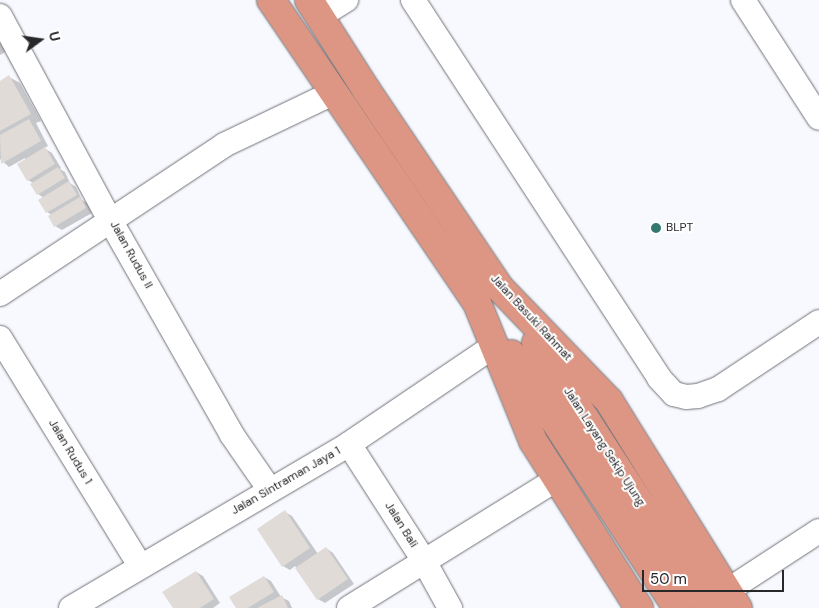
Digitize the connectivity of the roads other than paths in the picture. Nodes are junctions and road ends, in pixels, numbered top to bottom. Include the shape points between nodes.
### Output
1 (271, 0) edge
2 (346, 0) edge
3 (413, 0) edge
4 (743, 0) edge
5 (315, 8) edge
6 (0, 16) edge
7 (333, 94) junction
8 (819, 118) edge
9 (110, 220) junction
10 (0, 294) edge
11 (478, 302) junction
12 (819, 322) edge
13 (0, 338) edge
14 (494, 345) junction
15 (349, 444) junction
16 (557, 479) junction
17 (270, 490) junction
18 (819, 531) edge
19 (424, 561) junction
20 (140, 566) junction
21 (725, 602) edge
22 (71, 608) edge
23 (349, 608) edge
24 (450, 608) edge
25 (639, 608) edge
26 (677, 608) edge

1 - 7 highway
2 - 5 street
3 - 12 street via 659,378 674,394 698,396 718,389
4 - 8 street
5 - 21 highway, Jalan Basuki Rahmat via 499,287 609,401
6 - 9 street, Jalan Rudus II
7 - 9 street via 224,145
7 - 11 highway
9 - 10 street
9 - 17 street, Jalan Rudus II via 232,435
11 - 14 highway
11 - 26 highway
13 - 20 street, Jalan Rudus 1
14 - 15 street, Jalan Sintraman Jaya 1
14 - 16 highway via 533,441
15 - 17 street, Jalan Sintraman Jaya 1
15 - 19 street, Jalan Bali
16 - 19 street
16 - 25 highway
17 - 20 street, Jalan Sintraman Jaya 1
18 - 21 street
19 - 23 street
19 - 24 street, Jalan Bali
20 - 22 street, Jalan Sintraman Jaya 1

